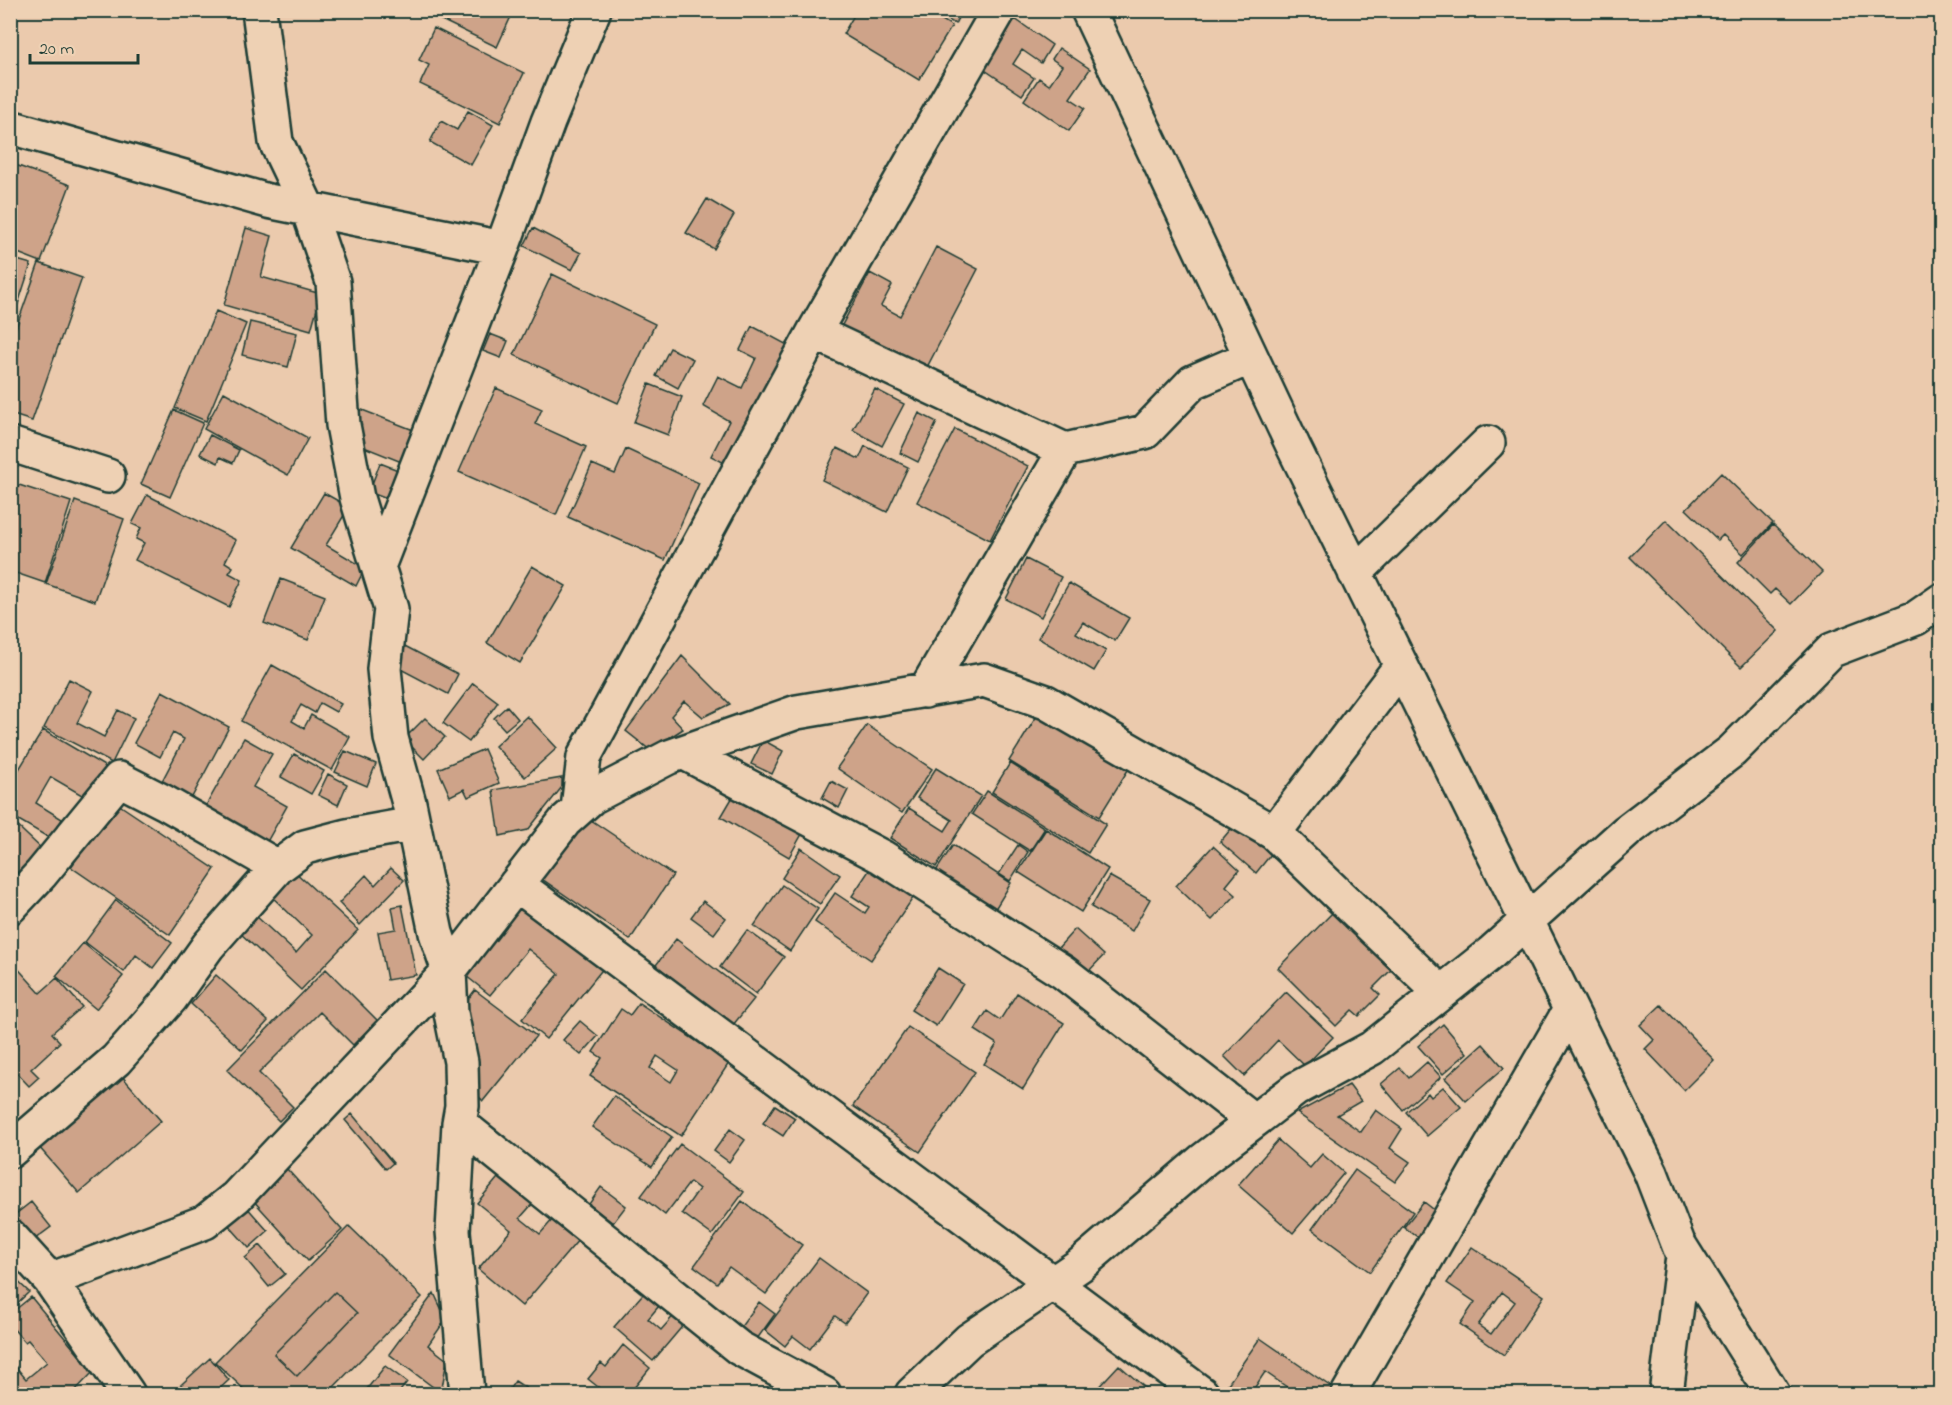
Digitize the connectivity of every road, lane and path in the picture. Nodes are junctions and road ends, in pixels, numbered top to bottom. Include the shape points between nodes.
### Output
1 (259, 10) edge
2 (594, 10) edge
3 (999, 10) edge
4 (1088, 10) edge
5 (10, 126) edge
6 (308, 209) junction
7 (502, 248) junction
8 (814, 332) junction
9 (1251, 357) junction
10 (1488, 443) dead end
11 (10, 444) edge
12 (1065, 450) junction
13 (108, 476) dead end
14 (379, 564) junction
15 (1355, 573) junction
16 (1941, 600) edge
17 (1401, 666) junction
18 (925, 691) junction
19 (683, 752) junction
20 (578, 810) junction
21 (414, 824) junction
22 (1274, 833) junction
23 (278, 867) junction
24 (516, 884) junction
25 (10, 907) edge
26 (1526, 922) junction
27 (448, 971) junction
28 (1441, 993) junction
29 (1570, 1010) junction
30 (1254, 1121) junction
31 (459, 1123) junction
32 (10, 1151) edge
33 (10, 1236) edge
34 (1679, 1244) junction
35 (50, 1280) junction
36 (1053, 1283) junction
37 (128, 1395) edge
38 (467, 1395) edge
39 (824, 1395) edge
40 (912, 1395) edge
41 (1202, 1395) edge
42 (1348, 1395) edge
43 (1666, 1395) edge
44 (1773, 1395) edge

1 - 6 street via 276,142
2 - 7 street
3 - 8 street
4 - 9 street
5 - 6 street via 268,201
6 - 7 street
6 - 14 street via 333,282 343,425 357,498
7 - 14 street
8 - 12 street
8 - 20 street via 584,757
9 - 12 street via 1193,382 1144,432
9 - 15 street
10 - 15 street
11 - 13 street
12 - 18 street
14 - 21 street via 392,609 384,669 391,738
15 - 17 street
16 - 26 street via 1916,618 1832,650 1732,751 1627,831
17 - 22 street
17 - 26 street
18 - 19 street via 797,712
18 - 22 street via 984,680 1046,702
19 - 20 street via 622,780
19 - 30 street via 882,857 1063,972
20 - 24 street
21 - 23 street via 305,847
21 - 27 street via 436,933
22 - 28 street
23 - 25 street via 119,779
23 - 32 street via 116,1060
24 - 27 street
24 - 36 street
26 - 28 street
26 - 29 street
27 - 31 street via 461,1062
27 - 35 street via 236,1197 205,1222
28 - 30 street via 1372,1048 1296,1089
29 - 34 street via 1651,1173
29 - 42 street
30 - 36 street
31 - 38 street via 453,1231
31 - 39 street via 739,1348
33 - 35 street
34 - 43 street via 1683,1256
34 - 44 street
35 - 37 street
36 - 40 street via 969,1340
36 - 41 street

